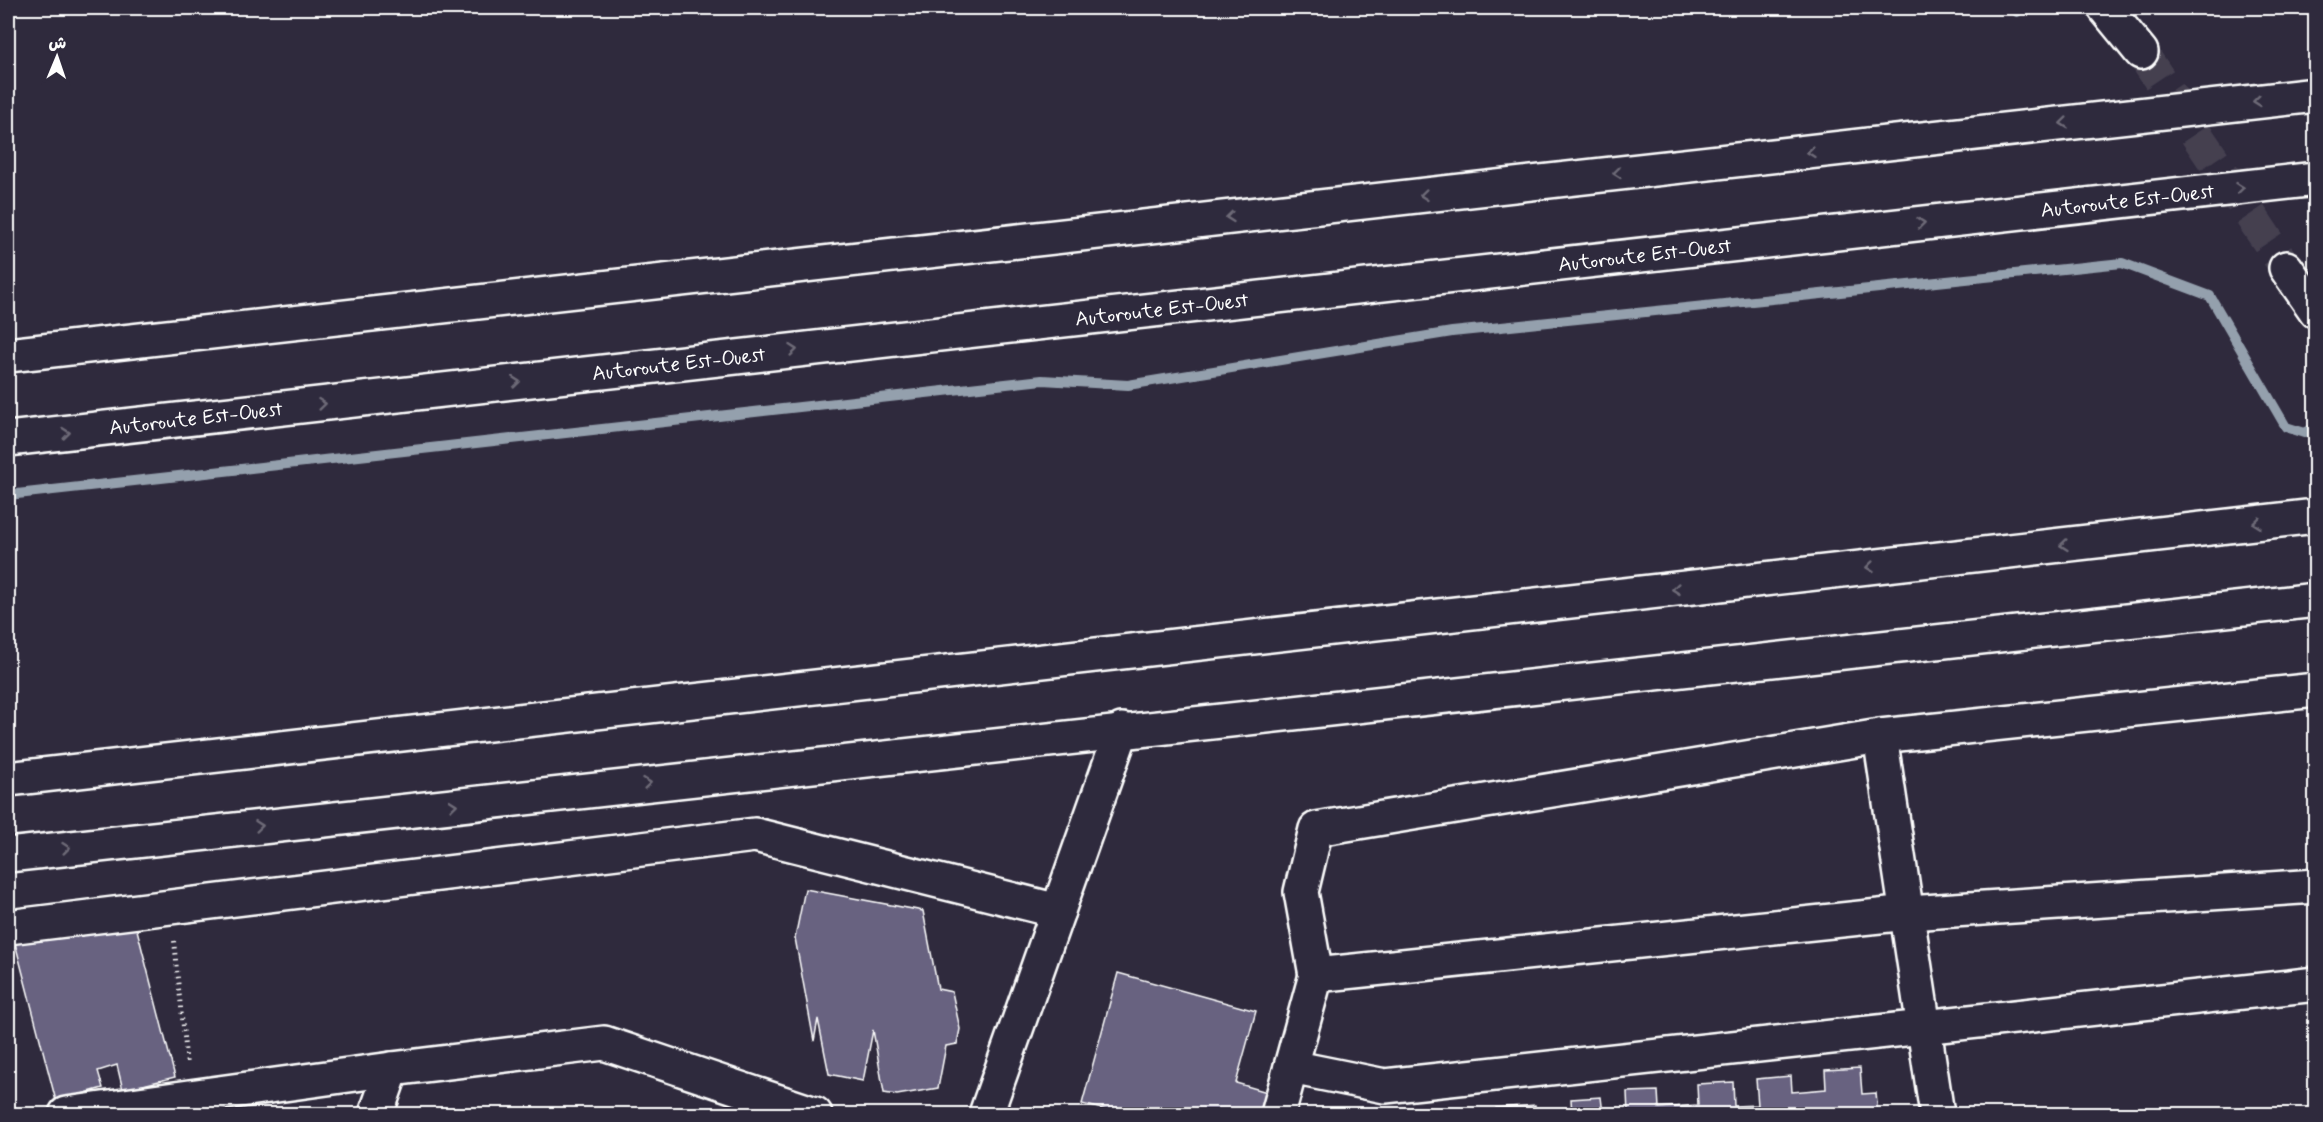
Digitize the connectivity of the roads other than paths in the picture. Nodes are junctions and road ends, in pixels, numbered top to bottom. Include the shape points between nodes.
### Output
1 (2105, 8) edge
2 (2141, 52) tunnel mouth
3 (2316, 95) edge
4 (2316, 179) edge
5 (2286, 268) tunnel mouth
6 (2316, 311) edge
7 (8, 355) edge
8 (8, 439) edge
9 (2316, 516) edge
10 (2316, 600) edge
11 (2316, 690) edge
12 (1122, 730) junction
13 (1880, 736) junction
14 (8, 779) edge
15 (8, 855) edge
16 (2316, 886) edge
17 (1058, 911) junction
18 (1908, 913) junction
19 (8, 927) edge
20 (1316, 975) junction
21 (2316, 984) edge
22 (1922, 1026) junction
23 (1291, 1067) junction
24 (392, 1069) junction
25 (767, 1107) edge
26 (66, 1114) edge
27 (376, 1114) edge
28 (814, 1114) edge
29 (986, 1114) edge
30 (1278, 1114) edge
31 (1937, 1114) edge

1 - 2 main road
3 -> 7 main road, bridge
8 -> 4 main road, Autoroute Est-Ouest, bridge
5 - 6 main road
9 -> 14 main road
10 - 12 main road
11 - 13 main road
15 -> 12 main road
12 - 17 main road
13 - 18 main road
13 - 20 main road via 1316,829 1301,892
16 - 18 main road
17 - 19 main road via 755,835
17 - 29 main road
18 - 20 main road
18 - 22 main road
20 - 23 main road
21 - 22 main road
22 - 23 main road via 1385,1086
22 - 31 main road
23 - 30 main road
24 - 25 main road via 604,1043
24 - 26 main road
24 - 27 main road
25 - 28 main road

